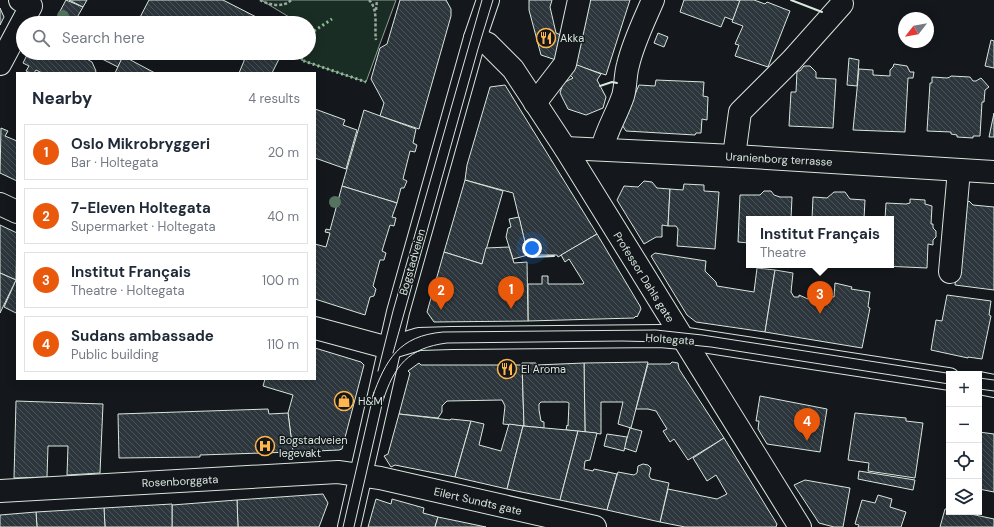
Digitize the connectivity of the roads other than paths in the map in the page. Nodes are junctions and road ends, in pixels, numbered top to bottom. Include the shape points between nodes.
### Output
1 (488, 0) edge
2 (579, 0) edge
3 (653, 0) edge
4 (29, 2) edge
5 (842, 4) dead end
6 (22, 16) edge
7 (16, 30) edge
8 (475, 38) junction
9 (0, 64) edge
10 (535, 103) junction
11 (565, 148) junction
12 (602, 150) junction
13 (734, 156) junction
14 (959, 170) junction
15 (994, 172) edge
16 (0, 204) edge
17 (16, 212) edge
18 (950, 272) dead end
19 (316, 328) edge
20 (682, 338) junction
21 (389, 348) junction
22 (946, 379) edge
23 (982, 384) edge
24 (994, 386) edge
25 (360, 475) junction
26 (0, 491) edge
27 (349, 527) edge
28 (596, 527) edge
29 (800, 527) edge

1 - 8 street, Bogstadveien
2 - 10 street via 565,64
3 - 12 street via 632,50 624,93
4 - 6 street
5 - 13 street via 792,60 740,112
7 - 9 street
8 - 10 street, Professor Dahls gate via 488,44 506,61
8 - 21 street, Bogstadveien
10 - 11 street, Professor Dahls gate
11 - 12 street, Uranienborg terrasse
11 - 20 street, Professor Dahls gate
12 - 13 street, Uranienborg terrasse
13 - 14 street, Uranienborg terrasse
14 - 15 street, Uranienborg terrasse
14 - 18 street
16 - 17 street
19 - 21 street
20 - 21 street, Holtegata via 660,336 419,339
20 - 22 street, Holtegata
20 - 29 street, Professor Dahls gate
21 - 25 street, Bogstadveien
23 - 24 street
25 - 26 street, Rosenborggata via 338,472
25 - 27 street, Bogstadveien
25 - 28 street, Eilert Sundts gate

